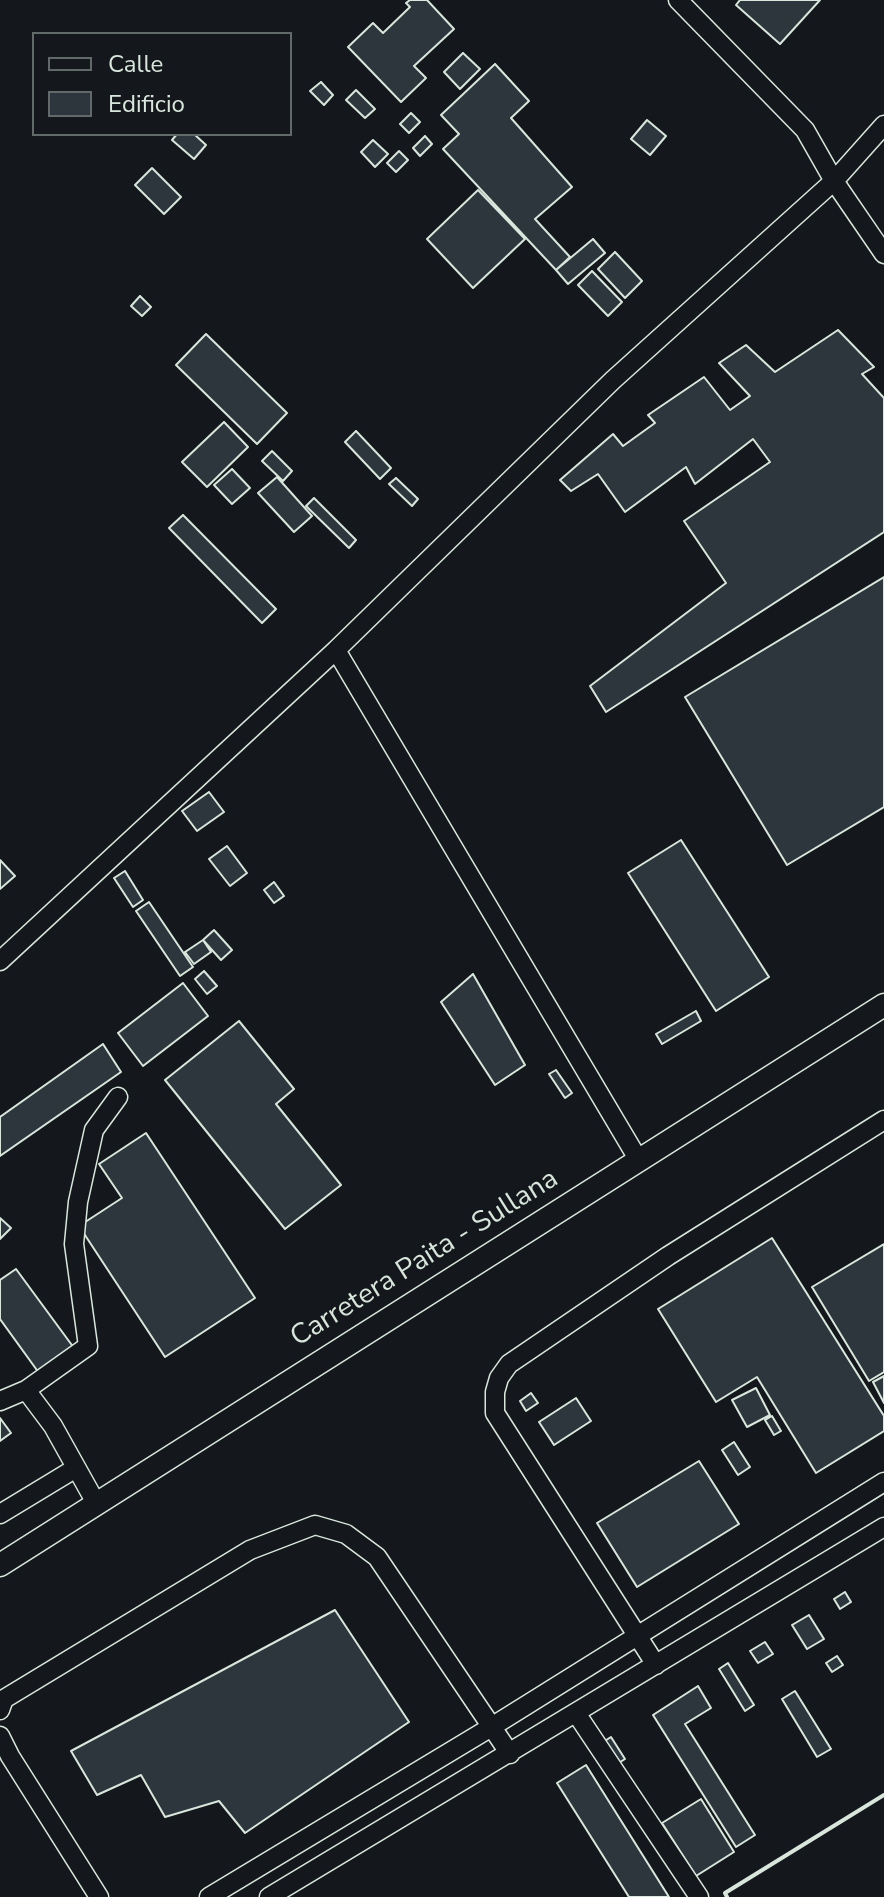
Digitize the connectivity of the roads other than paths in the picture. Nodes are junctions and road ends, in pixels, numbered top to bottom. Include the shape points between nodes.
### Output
1 (678, 0) edge
2 (884, 125) edge
3 (834, 181) junction
4 (884, 254) edge
5 (336, 650) junction
6 (0, 961) edge
7 (884, 1005) edge
8 (118, 1097) dead end
9 (884, 1120) edge
10 (638, 1159) junction
11 (26, 1390) junction
12 (0, 1401) edge
13 (76, 1468) junction
14 (884, 1482) edge
15 (96, 1503) junction
16 (0, 1514) edge
17 (884, 1527) edge
18 (0, 1565) edge
19 (637, 1636) junction
20 (656, 1665) junction
21 (0, 1710) edge
22 (576, 1713) junction
23 (493, 1726) junction
24 (0, 1736) edge
25 (510, 1754) junction
26 (99, 1897) edge
27 (209, 1897) edge
28 (269, 1897) edge
29 (699, 1897) edge

1 - 3 street via 805,130
2 - 3 street
3 - 4 street
3 - 5 street via 613,380
5 - 6 street
5 - 10 street
7 - 10 main road, Carretera Paita - Sullana
8 - 11 street via 94,1130 78,1202 74,1244 88,1346
9 - 19 street via 668,1256 509,1364 499,1378 495,1413
10 - 15 main road, Carretera Paita - Sullana
11 - 12 street
11 - 13 street
13 - 15 street
13 - 16 street
14 - 19 street
15 - 18 main road, Carretera Paita - Sullana
17 - 20 street
19 - 20 street
19 - 23 street
20 - 22 street
21 - 23 street via 4,1699 250,1550 315,1525 346,1534 377,1557
22 - 25 street
22 - 29 street
23 - 25 street
23 - 27 street
24 - 26 street
25 - 28 street

